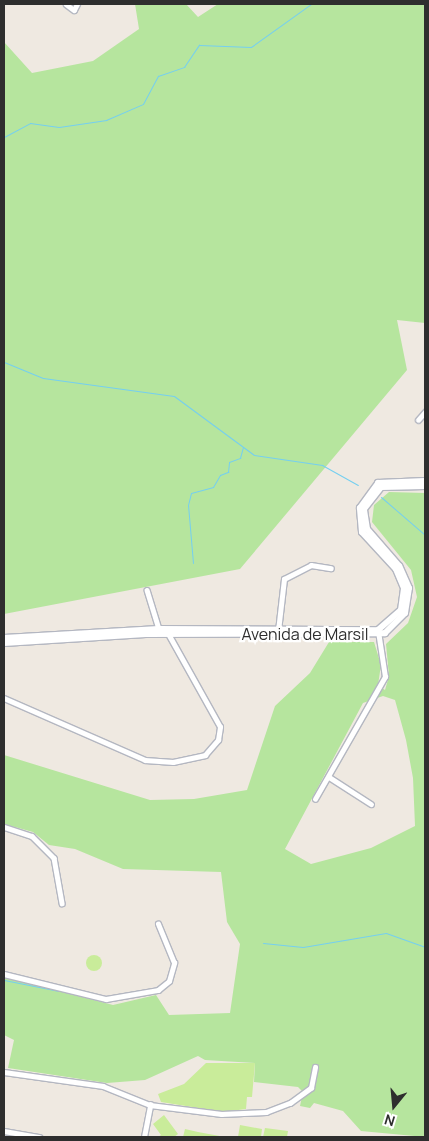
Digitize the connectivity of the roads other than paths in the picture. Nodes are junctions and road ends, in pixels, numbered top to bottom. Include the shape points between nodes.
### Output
1 (66, 4) edge
2 (77, 4) edge
3 (425, 412) edge
4 (418, 420) dead end
5 (425, 481) edge
6 (425, 486) edge
7 (331, 568) dead end
8 (147, 590) dead end
9 (159, 629) junction
10 (278, 632) junction
11 (379, 632) junction
12 (168, 634) junction
13 (4, 638) edge
14 (4, 643) edge
15 (4, 698) edge
16 (329, 777) junction
17 (315, 800) dead end
18 (371, 804) dead end
19 (4, 828) edge
20 (62, 903) dead end
21 (158, 924) dead end
22 (4, 974) edge
23 (315, 1068) dead end
24 (4, 1072) edge
25 (150, 1105) junction
26 (4, 1131) edge
27 (39, 1137) edge
28 (144, 1137) edge

1 - 2 street via 72,10
3 - 4 street
5 - 11 street, Avenida de Marsil via 378,483 360,508 362,532 396,569 404,588 401,610
6 - 11 street, Avenida de Marsil via 381,487 364,510 367,530 399,566 409,588 409,605 401,619
7 - 10 street via 311,565 284,579
8 - 9 street
9 - 10 street, Avenida de Marsil
9 - 13 street, Avenida de Marsil
10 - 11 street, Avenida de Marsil
10 - 12 street, Avenida de Marsil
11 - 16 street via 385,677
12 - 14 street, Avenida de Marsil
12 - 15 street via 220,727 218,740 205,755 173,762 145,760
16 - 17 street
16 - 18 street
19 - 20 street via 32,836 54,858
21 - 22 street via 174,963 168,981 158,990 106,999
23 - 25 street via 311,1088 266,1112 221,1114
24 - 25 street via 103,1086
25 - 28 street
26 - 27 street

